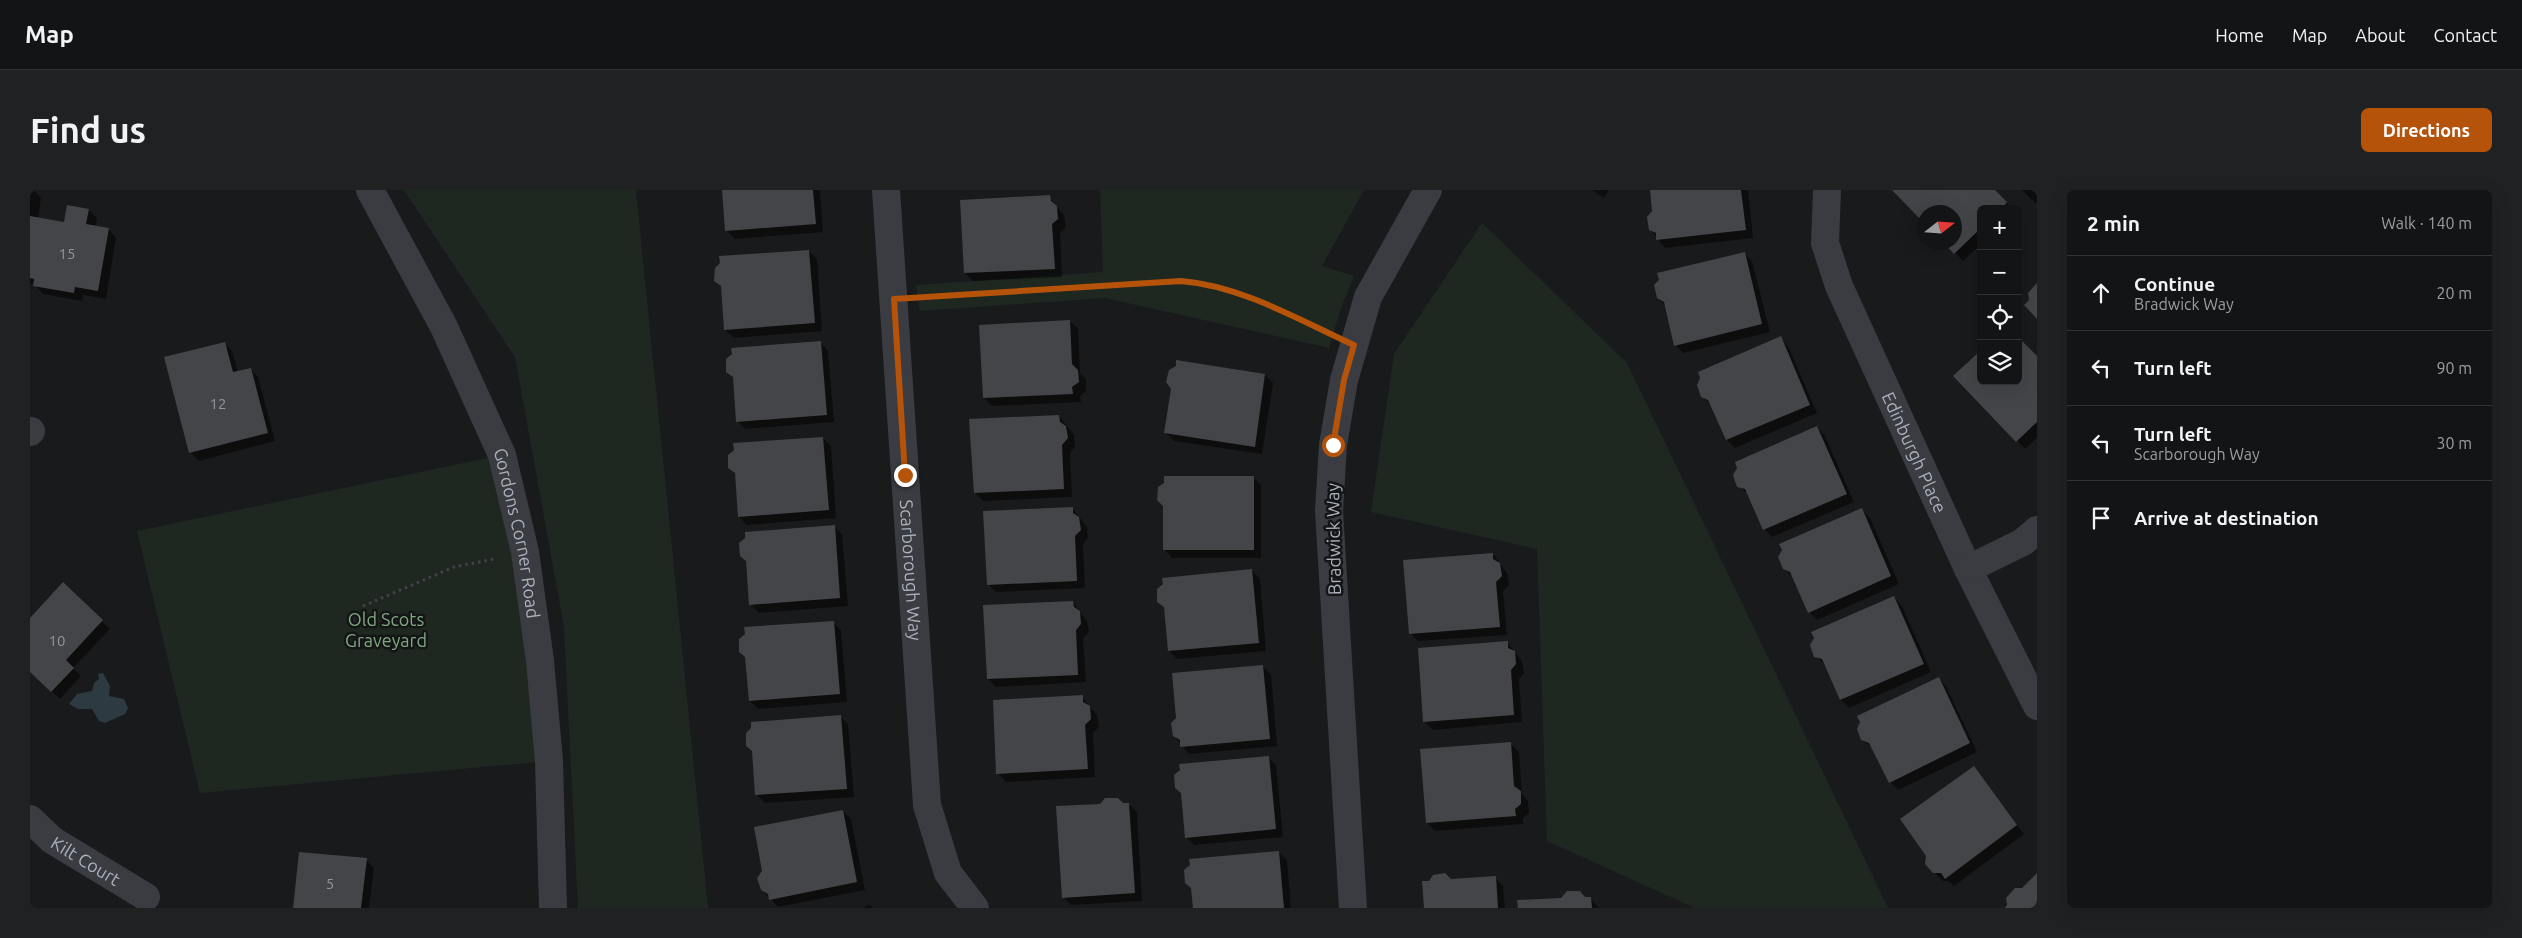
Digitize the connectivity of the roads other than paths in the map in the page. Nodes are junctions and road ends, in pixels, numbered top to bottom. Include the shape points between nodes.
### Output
1 (370, 190) edge
2 (886, 190) edge
3 (1428, 190) edge
4 (1827, 190) edge
5 (2037, 530) edge
6 (1968, 569) junction
7 (2037, 706) edge
8 (30, 818) edge
9 (146, 897) dead end
10 (553, 908) edge
11 (975, 908) edge
12 (1353, 908) edge

1 - 10 street, Gordons Corner Road via 444,327 502,455 526,552 540,661 549,761
2 - 11 street, Scarborough Way via 927,805 948,873
3 - 12 street, Bradwick Way via 1368,298 1344,380 1333,445 1329,511
4 - 6 street, Edinburgh Place via 1825,243 1839,286
5 - 6 street via 2023,542
6 - 7 street, Edinburgh Place
8 - 9 street, Kilt Court via 52,840

